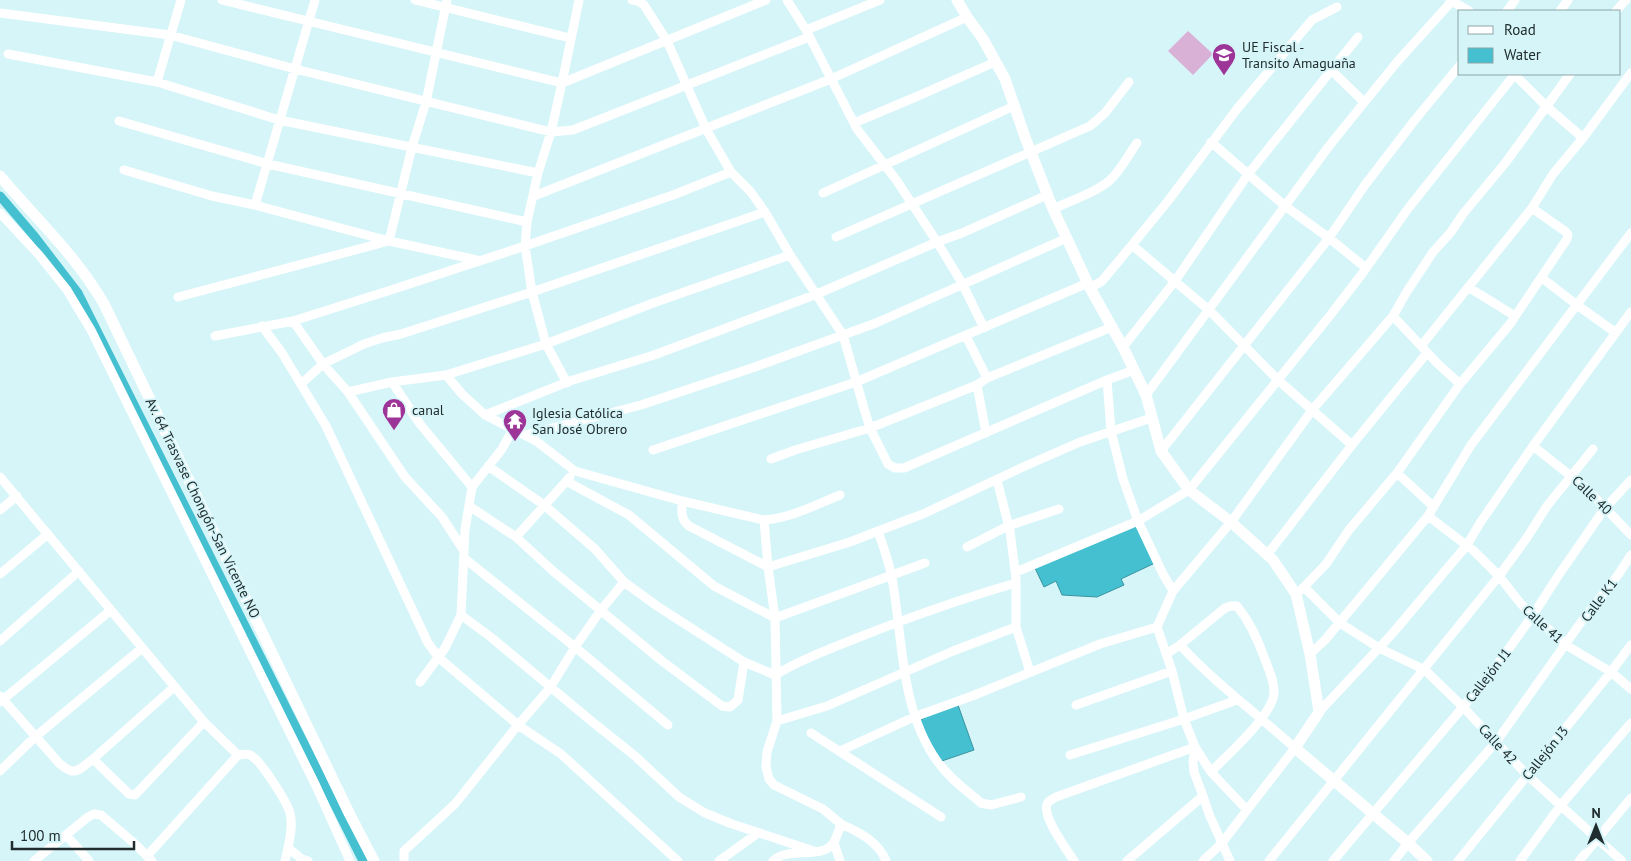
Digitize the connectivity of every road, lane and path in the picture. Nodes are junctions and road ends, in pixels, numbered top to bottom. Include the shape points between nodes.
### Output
1 (181, 0) edge
2 (222, 0) edge
3 (315, 0) edge
4 (415, 0) edge
5 (579, 0) edge
6 (632, 0) edge
7 (766, 0) edge
8 (787, 0) edge
9 (880, 0) edge
10 (958, 0) edge
11 (1452, 0) edge
12 (1626, 0) edge
13 (446, 4) edge
14 (1337, 8) dead end
15 (1467, 10) edge
16 (1617, 10) edge
17 (0, 13) edge
18 (967, 17) junction
19 (309, 20) junction
20 (808, 33) junction
21 (170, 35) junction
22 (1358, 37) dead end
23 (570, 38) junction
24 (667, 41) junction
25 (436, 53) junction
26 (8, 54) dead end
27 (995, 62) junction
28 (1458, 67) edge
29 (294, 69) junction
30 (1331, 70) junction
31 (1631, 73) edge
32 (1514, 75) edge
33 (1516, 75) edge
34 (1569, 75) edge
35 (831, 80) junction
36 (157, 82) junction
37 (1129, 82) dead end
38 (562, 83) junction
39 (687, 84) junction
40 (426, 102) junction
41 (1364, 102) junction
42 (1014, 106) junction
43 (1546, 106) junction
44 (279, 120) junction
45 (119, 121) dead end
46 (854, 123) junction
47 (706, 129) junction
48 (551, 132) junction
49 (1583, 138) junction
50 (1211, 142) junction
51 (1137, 143) dead end
52 (412, 147) junction
53 (1031, 153) junction
54 (268, 164) junction
55 (884, 164) junction
56 (124, 170) dead end
57 (731, 172) junction
58 (538, 173) junction
59 (1249, 173) junction
60 (0, 176) edge
61 (823, 193) dead end
62 (400, 194) junction
63 (1047, 195) junction
64 (534, 196) junction
65 (912, 204) junction
66 (255, 205) junction
67 (1285, 206) junction
68 (1532, 208) junction
69 (1053, 209) junction
70 (0, 212) edge
71 (765, 212) junction
72 (527, 222) junction
73 (1631, 233) edge
74 (836, 237) dead end
75 (1067, 238) junction
76 (1329, 238) junction
77 (389, 240) junction
78 (937, 242) junction
79 (1132, 245) junction
80 (525, 246) junction
81 (790, 255) junction
82 (479, 261) junction
83 (1366, 268) junction
84 (1542, 278) junction
85 (1175, 280) junction
86 (963, 285) junction
87 (1089, 286) junction
88 (1468, 287) junction
89 (532, 292) junction
90 (817, 294) junction
91 (178, 297) dead end
92 (1577, 305) junction
93 (1209, 310) junction
94 (1631, 312) edge
95 (1393, 316) junction
96 (1515, 316) junction
97 (293, 320) junction
98 (262, 326) junction
99 (1112, 327) junction
100 (984, 328) junction
101 (1616, 333) junction
102 (842, 335) junction
103 (215, 336) dead end
104 (966, 336) junction
105 (546, 344) junction
106 (1245, 345) junction
107 (1123, 347) junction
108 (1424, 349) junction
109 (323, 364) junction
110 (1134, 370) junction
111 (446, 375) junction
112 (986, 378) junction
113 (1107, 380) junction
114 (1278, 380) junction
115 (392, 382) junction
116 (567, 382) junction
117 (856, 382) junction
118 (301, 384) junction
119 (1460, 384) junction
120 (977, 385) junction
121 (348, 392) junction
122 (1146, 395) junction
123 (1313, 410) junction
124 (486, 416) junction
125 (1151, 418) junction
126 (870, 428) junction
127 (513, 429) junction
128 (1111, 431) junction
129 (986, 433) junction
130 (525, 435) junction
131 (1352, 445) junction
132 (1533, 446) junction
133 (1593, 449) dead end
134 (653, 450) dead end
135 (1161, 451) junction
136 (771, 459) dead end
137 (488, 466) junction
138 (575, 471) junction
139 (1397, 473) junction
140 (1571, 475) junction
141 (0, 477) edge
142 (997, 480) junction
143 (1631, 480) edge
144 (566, 481) junction
145 (472, 487) junction
146 (1189, 490) junction
147 (840, 495) dead end
148 (17, 496) junction
149 (682, 501) junction
150 (544, 505) junction
151 (469, 506) junction
152 (1434, 507) junction
153 (1605, 508) junction
154 (1059, 509) dead end
155 (0, 510) edge
156 (1428, 516) junction
157 (764, 520) junction
158 (1138, 521) junction
159 (1231, 522) junction
160 (1008, 526) junction
161 (878, 531) junction
162 (48, 534) junction
163 (1631, 535) edge
164 (516, 537) junction
165 (1467, 545) junction
166 (967, 547) dead end
167 (464, 555) junction
168 (1268, 555) junction
169 (1631, 555) edge
170 (925, 564) dead end
171 (768, 567) junction
172 (79, 571) junction
173 (1016, 572) junction
174 (0, 574) edge
175 (892, 575) junction
176 (1499, 576) junction
177 (624, 582) junction
178 (1016, 583) junction
179 (1174, 591) junction
180 (1300, 591) junction
181 (111, 610) junction
182 (601, 610) junction
183 (461, 615) junction
184 (1533, 615) junction
185 (775, 618) junction
186 (899, 622) junction
187 (1340, 623) junction
188 (1016, 627) junction
189 (1157, 627) junction
190 (0, 641) edge
191 (1180, 645) junction
192 (1566, 645) junction
193 (1631, 645) edge
194 (575, 647) junction
195 (142, 648) junction
196 (1379, 648) junction
197 (1166, 654) junction
198 (1310, 654) junction
199 (439, 658) junction
200 (744, 662) junction
201 (1425, 670) junction
202 (1172, 671) junction
203 (904, 672) junction
204 (1030, 672) junction
205 (1611, 672) junction
206 (775, 675) junction
207 (420, 682) dead end
208 (174, 687) junction
209 (550, 688) junction
210 (1631, 689) edge
211 (1, 699) edge
212 (1237, 700) junction
213 (1076, 705) dead end
214 (1463, 707) junction
215 (1318, 712) junction
216 (914, 716) junction
217 (1262, 718) junction
218 (1184, 719) junction
219 (777, 721) junction
220 (204, 722) junction
221 (1631, 723) edge
222 (518, 724) junction
223 (668, 725) dead end
224 (811, 733) dead end
225 (35, 737) junction
226 (1496, 742) junction
227 (1194, 747) junction
228 (1295, 748) junction
229 (840, 750) junction
230 (238, 755) junction
231 (1070, 755) dead end
232 (93, 759) junction
233 (0, 771) edge
234 (1211, 772) junction
235 (1527, 775) junction
236 (1335, 781) junction
237 (1203, 796) junction
238 (1021, 797) dead end
239 (1631, 798) edge
240 (1560, 805) junction
241 (1247, 810) junction
242 (1373, 814) junction
243 (940, 817) dead end
244 (841, 824) junction
245 (758, 833) junction
246 (66, 835) junction
247 (1597, 838) junction
248 (834, 843) junction
249 (1222, 843) junction
250 (1408, 843) junction
251 (288, 848) junction
252 (820, 854) junction
253 (149, 859) edge
254 (1131, 860) edge
255 (34, 861) edge
256 (89, 861) edge
257 (285, 861) edge
258 (308, 861) edge
259 (350, 861) edge
260 (374, 861) edge
261 (404, 861) edge
262 (678, 861) edge
263 (719, 861) edge
264 (773, 861) edge
265 (840, 861) edge
266 (886, 861) edge
267 (1074, 861) edge
268 (1203, 861) edge
269 (1230, 861) edge
270 (1269, 861) edge
271 (1333, 861) edge
272 (1394, 861) edge
273 (1427, 861) edge
274 (1458, 861) edge
275 (1520, 861) edge
276 (1579, 861) edge
277 (1622, 861) edge

1 - 21 street
2 - 19 street
3 - 19 street
4 - 13 street
5 - 23 street
6 - 24 street via 644,5
7 - 24 street
8 - 20 street
9 - 20 street
10 - 18 street
11 - 15 street
11 - 41 street
12 - 16 street
13 - 23 street
13 - 25 street
14 - 50 street via 1312,20
17 - 21 street
18 - 27 street
18 - 35 street
19 - 25 street
19 - 29 street
20 - 35 street
20 - 39 street
21 - 29 street
21 - 36 street
22 - 30 street
23 - 38 street
24 - 38 street
24 - 39 street
25 - 38 street
25 - 40 street
26 - 36 street
27 - 42 street
27 - 46 street
28 - 76 street via 1364,185
29 - 40 street
29 - 44 street
30 - 41 street
30 - 59 street
31 - 49 street
32 - 83 street via 1407,210
33 - 43 street
34 - 43 street
35 - 46 street
35 - 47 street
36 - 44 street
37 - 53 street via 1105,113 1090,126
38 - 48 street
39 - 47 street
39 - 48 street via 573,130
40 - 48 street
40 - 52 street
41 - 67 street
42 - 53 street
42 - 55 street
43 - 49 street
43 - 95 street via 1506,162 1433,252
44 - 52 street
44 - 54 street
45 - 54 street
46 - 55 street
47 - 57 street
47 - 64 street
48 - 58 street
49 - 68 street via 1553,174
50 - 59 street
50 - 79 street
51 - 69 street via 1110,180
52 - 58 street
52 - 62 street
53 - 63 street
53 - 65 street
54 - 62 street
54 - 66 street
55 - 61 street
55 - 65 street
56 - 66 street
57 - 71 street
57 - 80 street
58 - 64 street
59 - 67 street
59 - 85 street
60 - 260 street, Av. 64 Trasvase Chongón-San Vicente NO via 61,242 104,304
62 - 72 street
62 - 77 street
63 - 69 street
63 - 78 street
64 - 72 street
65 - 74 street
65 - 78 street
66 - 77 street
67 - 76 street
67 - 93 street
68 - 84 street via 1568,235
68 - 88 street
69 - 75 street
70 - 259 street via 66,290 91,330
71 - 81 street
71 - 89 street
72 - 80 street
73 - 92 street
75 - 86 street
75 - 87 street
76 - 83 street
76 - 106 street
77 - 82 street
77 - 91 street
78 - 86 street
78 - 90 street
79 - 85 street
79 - 87 street via 1102,281
80 - 82 street
80 - 89 street
81 - 90 street
81 - 105 street
82 - 97 street
83 - 114 street
84 - 92 street
84 - 96 street
85 - 93 street
85 - 107 street
86 - 100 street
86 - 102 street
87 - 99 street
87 - 100 street
88 - 96 street
88 - 108 street
89 - 105 street
89 - 109 street via 364,344
90 - 102 street
90 - 116 street via 654,355
92 - 101 street
92 - 152 street via 1471,445
93 - 106 street
93 - 122 street
94 - 101 street
95 - 108 street
95 - 123 street
96 - 119 street
97 - 98 street
97 - 109 street
98 - 103 street
98 - 118 street
99 - 107 street
99 - 112 street
100 - 104 street
101 - 132 street
102 - 117 street
102 - 130 street via 641,405
104 - 112 street
104 - 117 street
105 - 111 street
105 - 116 street
106 - 114 street
106 - 135 street
107 - 110 street
108 - 119 street
108 - 131 street
109 - 118 street
109 - 121 street
110 - 113 street
110 - 122 street
111 - 115 street
111 - 124 street
112 - 120 street
113 - 128 street
113 - 129 street
114 - 123 street
114 - 146 street
115 - 121 street
115 - 145 street via 420,424
116 - 124 street
117 - 126 street
117 - 134 street
118 - 199 street via 326,426 428,643
119 - 139 street
120 - 126 street
120 - 129 street
121 - 167 street via 405,477 442,517
122 - 125 street
123 - 131 street
123 - 159 street
124 - 127 street
125 - 128 street
125 - 135 street
126 - 129 street via 888,464 895,468 904,468
126 - 136 street
127 - 130 street
127 - 137 street
128 - 142 street via 1072,445
128 - 158 street
130 - 138 street
131 - 168 street
132 - 140 street, Calle 40
132 - 165 street
133 - 140 street
135 - 146 street
137 - 145 street
137 - 150 street
138 - 144 street
138 - 149 street
139 - 152 street
139 - 180 street via 1326,564
140 - 153 street, Calle 40
140 - 176 street
141 - 148 street
142 - 160 street
142 - 161 street
143 - 153 street, Callejón J1
144 - 150 street
144 - 185 street via 629,515 714,586
145 - 151 street
146 - 158 street
146 - 159 street
147 - 157 street via 790,516
148 - 155 street
148 - 162 street
149 - 157 street
149 - 171 street via 682,516 689,526
150 - 164 street
150 - 177 street via 594,549
151 - 164 street
151 - 167 street
152 - 156 street
153 - 163 street, Calle 40
153 - 184 street, Callejón J1
154 - 160 street
156 - 165 street, Calle 41
156 - 187 street
157 - 171 street
158 - 173 street
158 - 179 street
159 - 168 street
159 - 179 street
160 - 166 street
160 - 173 street
161 - 171 street
161 - 175 street
162 - 172 street
162 - 174 street
164 - 182 street
165 - 176 street, Calle 41
165 - 196 street
167 - 183 street
167 - 194 street
168 - 180 street
169 - 192 street, Calle K1
170 - 175 street
171 - 185 street
172 - 181 street
172 - 190 street
173 - 178 street
175 - 185 street
175 - 186 street
176 - 184 street, Calle 41
176 - 201 street
177 - 182 street
177 - 200 street
178 - 186 street
178 - 188 street
179 - 189 street
180 - 187 street, Calle 42
180 - 198 street
181 - 195 street
181 - 211 street
182 - 194 street
182 - 200 street via 722,706 730,707 738,700
183 - 199 street
183 - 209 street
184 - 192 street, Calle 41
184 - 214 street, Callejón J1
185 - 206 street
186 - 203 street
186 - 206 street via 796,663
187 - 196 street, Calle 42
187 - 198 street
188 - 203 street
188 - 204 street
189 - 197 street
189 - 204 street via 1100,644
191 - 197 street
191 - 212 street
191 - 217 street via 1225,608 1237,606 1258,638 1274,688 1274,697
192 - 205 street, Calle 41
192 - 226 street, Calle K1
193 - 205 street, Callejón J3
194 - 209 street
194 - 223 street
195 - 208 street
195 - 225 street
196 - 201 street, Calle 42
196 - 215 street
197 - 202 street
198 - 215 street
199 - 207 street
199 - 222 street
200 - 206 street
201 - 214 street, Calle 42
201 - 236 street
202 - 213 street
202 - 218 street
203 - 216 street
203 - 219 street via 828,706
204 - 216 street
205 - 210 street, Calle 41
205 - 235 street, Callejón J3
206 - 219 street
208 - 220 street
208 - 232 street
209 - 222 street
209 - 245 street via 635,756 679,797 705,813
211 - 225 street
212 - 217 street
212 - 218 street
214 - 226 street, Calle 42
214 - 242 street, Callejón J1
215 - 228 street
216 - 229 street
216 - 238 street via 945,772 981,803 991,805
217 - 228 street
217 - 234 street
218 - 227 street
218 - 231 street
219 - 244 street via 767,752 769,779 822,809
220 - 230 street
220 - 232 street via 134,795
221 - 240 street
222 - 261 street via 455,804 404,851
222 - 262 street via 566,759
224 - 229 street
225 - 232 street via 68,771 79,770
225 - 233 street
226 - 235 street, Calle 42
226 - 250 street, Calle K1
227 - 234 street
227 - 237 street via 1194,772
227 - 267 street via 1050,800 1046,811 1052,827
228 - 236 street
228 - 241 street
229 - 243 street
230 - 251 street via 251,755 284,798 291,820
230 - 253 street
234 - 241 street
235 - 240 street, Calle 42
235 - 274 street, Callejón J3
236 - 242 street
236 - 270 street
237 - 249 street
237 - 254 street
239 - 247 street
240 - 247 street, Calle 42
240 - 275 street
241 - 249 street
242 - 250 street
242 - 271 street, Callejón J1
244 - 248 street
244 - 266 street via 876,845
245 - 252 street
245 - 263 street
246 - 253 street via 88,817 101,815
246 - 255 street
246 - 256 street
247 - 276 street
247 - 277 street, Calle 42
248 - 252 street
248 - 265 street
249 - 268 street
249 - 269 street
250 - 272 street, Calle K1
250 - 273 street
251 - 257 street
251 - 258 street
252 - 264 street via 788,855

